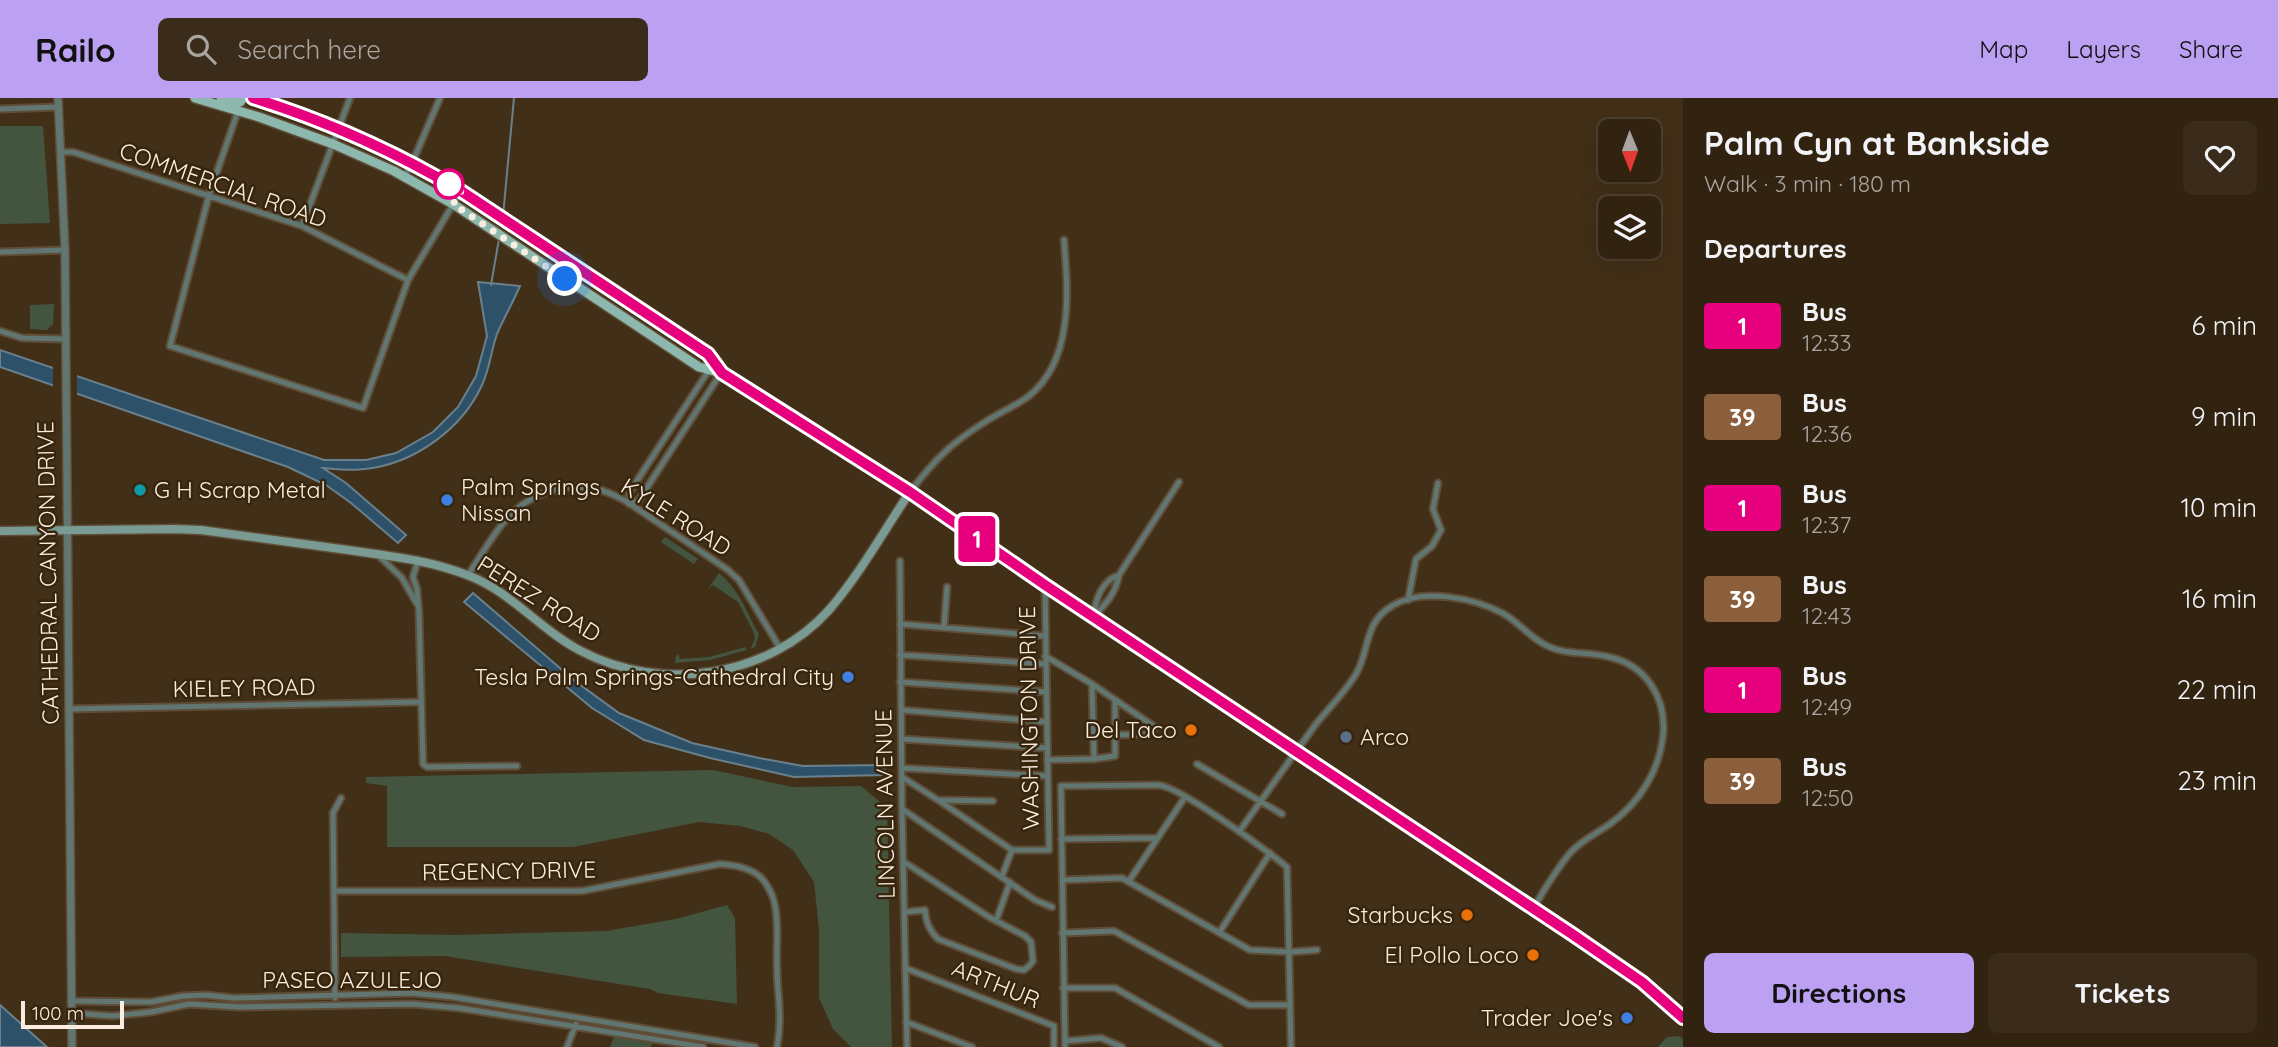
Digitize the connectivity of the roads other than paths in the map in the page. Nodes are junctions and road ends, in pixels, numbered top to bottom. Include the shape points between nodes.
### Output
1 (221, 98) edge
2 (243, 98) edge
3 (253, 98) edge
4 (350, 98) edge
5 (440, 98) edge
6 (200, 99) edge
7 (58, 102) edge
8 (0, 109) edge
9 (238, 111) junction
10 (338, 129) junction
11 (333, 144) junction
12 (60, 152) junction
13 (412, 163) junction
14 (404, 177) junction
15 (461, 191) junction
16 (209, 195) junction
17 (453, 204) junction
18 (302, 226) junction
19 (1064, 240) dead end
20 (65, 250) junction
21 (0, 252) edge
22 (408, 280) junction
23 (0, 331) edge
24 (66, 339) junction
25 (712, 366) junction
26 (722, 373) junction
27 (1179, 482) dead end
28 (1438, 484) dead end
29 (910, 492) junction
30 (629, 504) junction
31 (67, 530) junction
32 (0, 531) edge
33 (378, 554) junction
34 (418, 560) junction
35 (900, 561) dead end
36 (468, 575) junction
37 (1119, 575) junction
38 (1045, 585) junction
39 (947, 587) dead end
40 (1408, 600) junction
41 (418, 607) junction
42 (1093, 617) junction
43 (900, 624) junction
44 (944, 627) junction
45 (1044, 636) junction
46 (780, 648) junction
47 (900, 655) junction
48 (1045, 656) junction
49 (1045, 664) junction
50 (900, 682) junction
51 (1093, 684) junction
52 (1047, 692) junction
53 (1115, 701) junction
54 (421, 702) junction
55 (68, 709) junction
56 (901, 710) junction
57 (1047, 722) junction
58 (1115, 734) junction
59 (902, 739) junction
60 (1046, 748) junction
61 (1296, 752) junction
62 (1094, 759) junction
63 (1047, 760) junction
64 (1197, 764) dead end
65 (517, 766) dead end
66 (902, 768) junction
67 (1047, 775) junction
68 (902, 777) junction
69 (1185, 797) junction
70 (341, 799) dead end
71 (938, 800) junction
72 (993, 801) dead end
73 (1261, 801) junction
74 (902, 809) junction
75 (1282, 814) dead end
76 (1239, 832) junction
77 (1156, 838) junction
78 (1061, 839) junction
79 (1012, 850) junction
80 (1270, 853) junction
81 (904, 862) junction
82 (1002, 876) junction
83 (1062, 880) junction
84 (1129, 881) junction
85 (1010, 882) junction
86 (334, 891) junction
87 (1052, 907) dead end
88 (1533, 909) junction
89 (905, 912) junction
90 (996, 921) junction
91 (1062, 933) junction
92 (1219, 933) junction
93 (1317, 950) dead end
94 (1290, 952) junction
95 (905, 968) junction
96 (1063, 988) junction
97 (335, 996) junction
98 (71, 1001) junction
99 (335, 1005) junction
100 (1290, 1005) junction
101 (72, 1013) junction
102 (579, 1018) junction
103 (1683, 1018) edge
104 (906, 1022) junction
105 (575, 1027) junction
106 (695, 1037) junction
107 (1065, 1044) edge
108 (694, 1046) edge
109 (72, 1047) edge
110 (567, 1047) edge
111 (703, 1047) edge
112 (755, 1047) edge
113 (777, 1047) edge
114 (907, 1047) edge
115 (972, 1047) edge
116 (1054, 1047) edge
117 (1122, 1047) edge
118 (1219, 1047) edge
119 (1291, 1047) edge

1 - 2 main road via 237,102
3 - 10 main road
4 - 10 street
5 - 13 street
6 - 9 main road
7 - 8 street
7 - 12 street, CATHEDRAL CANYON DRIVE
9 - 11 main road
9 - 16 street
10 - 11 street
10 - 13 main road
11 - 14 main road
11 - 18 street
12 - 16 street, COMMERCIAL ROAD via 73,152
12 - 20 street, CATHEDRAL CANYON DRIVE
13 - 14 street
13 - 15 main road
14 - 17 main road
15 - 17 street
15 - 25 main road via 708,354
16 - 18 street, COMMERCIAL ROAD
16 - 22 street via 170,346 363,408
17 - 22 street
17 - 25 main road via 699,367
18 - 22 street, COMMERCIAL ROAD
19 - 29 street, PEREZ ROAD via 1065,318 1058,353 1047,375 1030,395 947,448
20 - 21 street
20 - 24 street, CATHEDRAL CANYON DRIVE
23 - 24 street via 22,338
24 - 31 street, CATHEDRAL CANYON DRIVE
25 - 26 main road
25 - 30 street via 629,494
26 - 29 main road
26 - 30 street via 639,500
27 - 37 street
28 - 40 street via 1433,509 1441,530 1432,546 1416,559
29 - 38 main road
29 - 46 main road, PEREZ ROAD via 829,611
30 - 36 street, KYLE ROAD via 597,489 547,490 508,517
30 - 46 street, KYLE ROAD via 739,580
31 - 32 main road, PEREZ ROAD
31 - 33 main road, PEREZ ROAD via 201,530
31 - 55 street, CATHEDRAL CANYON DRIVE
33 - 34 main road, PEREZ ROAD
33 - 41 street via 402,578
34 - 36 main road, PEREZ ROAD
34 - 41 street via 413,577
35 - 43 street, LINCOLN AVENUE
36 - 46 main road, PEREZ ROAD via 506,596 581,651 632,670 708,673 759,659
37 - 42 street via 1117,588
37 - 42 street via 1108,580
38 - 42 main road
38 - 45 street, WASHINGTON DRIVE
39 - 44 street
40 - 61 street via 1392,606 1368,632 1356,674
40 - 88 street via 1454,597 1483,604 1506,615 1542,644 1569,654 1608,656 1629,663 1646,676 1656,692 1663,733 1654,771 1634,804 1572,851
41 - 54 street
42 - 61 main road
43 - 44 street
43 - 47 street, LINCOLN AVENUE
44 - 45 street
45 - 48 street, WASHINGTON DRIVE
47 - 49 street
47 - 50 street, LINCOLN AVENUE
48 - 49 street, WASHINGTON DRIVE
48 - 51 street
49 - 52 street, WASHINGTON DRIVE
50 - 52 street
50 - 56 street, LINCOLN AVENUE
51 - 53 street
51 - 62 street
52 - 57 street, WASHINGTON DRIVE
53 - 58 street
53 - 58 street via 1155,727 1151,734
54 - 55 street, KIELEY ROAD
54 - 65 street via 425,766
55 - 98 street, CATHEDRAL CANYON DRIVE
56 - 57 street
56 - 59 street, LINCOLN AVENUE
57 - 60 street, WASHINGTON DRIVE
58 - 62 street via 1115,756
59 - 60 street
59 - 66 street, LINCOLN AVENUE
60 - 63 street, WASHINGTON DRIVE
61 - 73 street
61 - 88 main road
62 - 63 street
63 - 67 street, WASHINGTON DRIVE
64 - 73 street
66 - 67 street
66 - 68 street, LINCOLN AVENUE
67 - 79 street, WASHINGTON DRIVE via 1049,850
68 - 71 street
68 - 74 street, LINCOLN AVENUE
69 - 76 street
69 - 77 street
69 - 78 street via 1166,785 1061,786
70 - 86 street via 333,813
71 - 72 street
71 - 79 street
73 - 75 street
73 - 76 street
74 - 81 street, LINCOLN AVENUE
74 - 82 street
76 - 80 street
77 - 78 street
77 - 84 street
78 - 83 street
79 - 82 street
80 - 92 street
80 - 94 street via 1287,867
81 - 89 street, LINCOLN AVENUE
81 - 90 street
82 - 85 street
83 - 84 street
83 - 91 street
84 - 92 street
85 - 87 street
85 - 90 street
86 - 97 street
86 - 113 street, REGENCY DRIVE via 582,891 720,864 744,868 762,879 775,906 781,1003
88 - 103 main road via 1642,982
89 - 90 street via 925,910 926,922 938,939 1016,969 1029,967 1033,961 1031,942
89 - 95 street, LINCOLN AVENUE
91 - 96 street
91 - 100 street via 1114,931 1249,1005
92 - 94 street via 1250,950
93 - 94 street
94 - 100 street
95 - 104 street, LINCOLN AVENUE
95 - 116 street, ARTHUR via 1054,1026
96 - 107 street
96 - 118 street via 1115,988
97 - 98 street, PASEO AZULEJO
97 - 99 street
97 - 102 street, PASEO AZULEJO via 453,996
98 - 101 street, CATHEDRAL CANYON DRIVE
99 - 101 street, PASEO AZULEJO via 189,1004 113,1016
99 - 105 street, PASEO AZULEJO via 438,1006
100 - 119 street
101 - 109 street, CATHEDRAL CANYON DRIVE
102 - 105 street
102 - 106 street, PASEO AZULEJO
104 - 114 street, LINCOLN AVENUE
104 - 115 street
105 - 108 street, PASEO AZULEJO
105 - 110 street
106 - 108 street
106 - 112 street, PASEO AZULEJO
107 - 117 street via 1101,1038
108 - 111 street, PASEO AZULEJO

